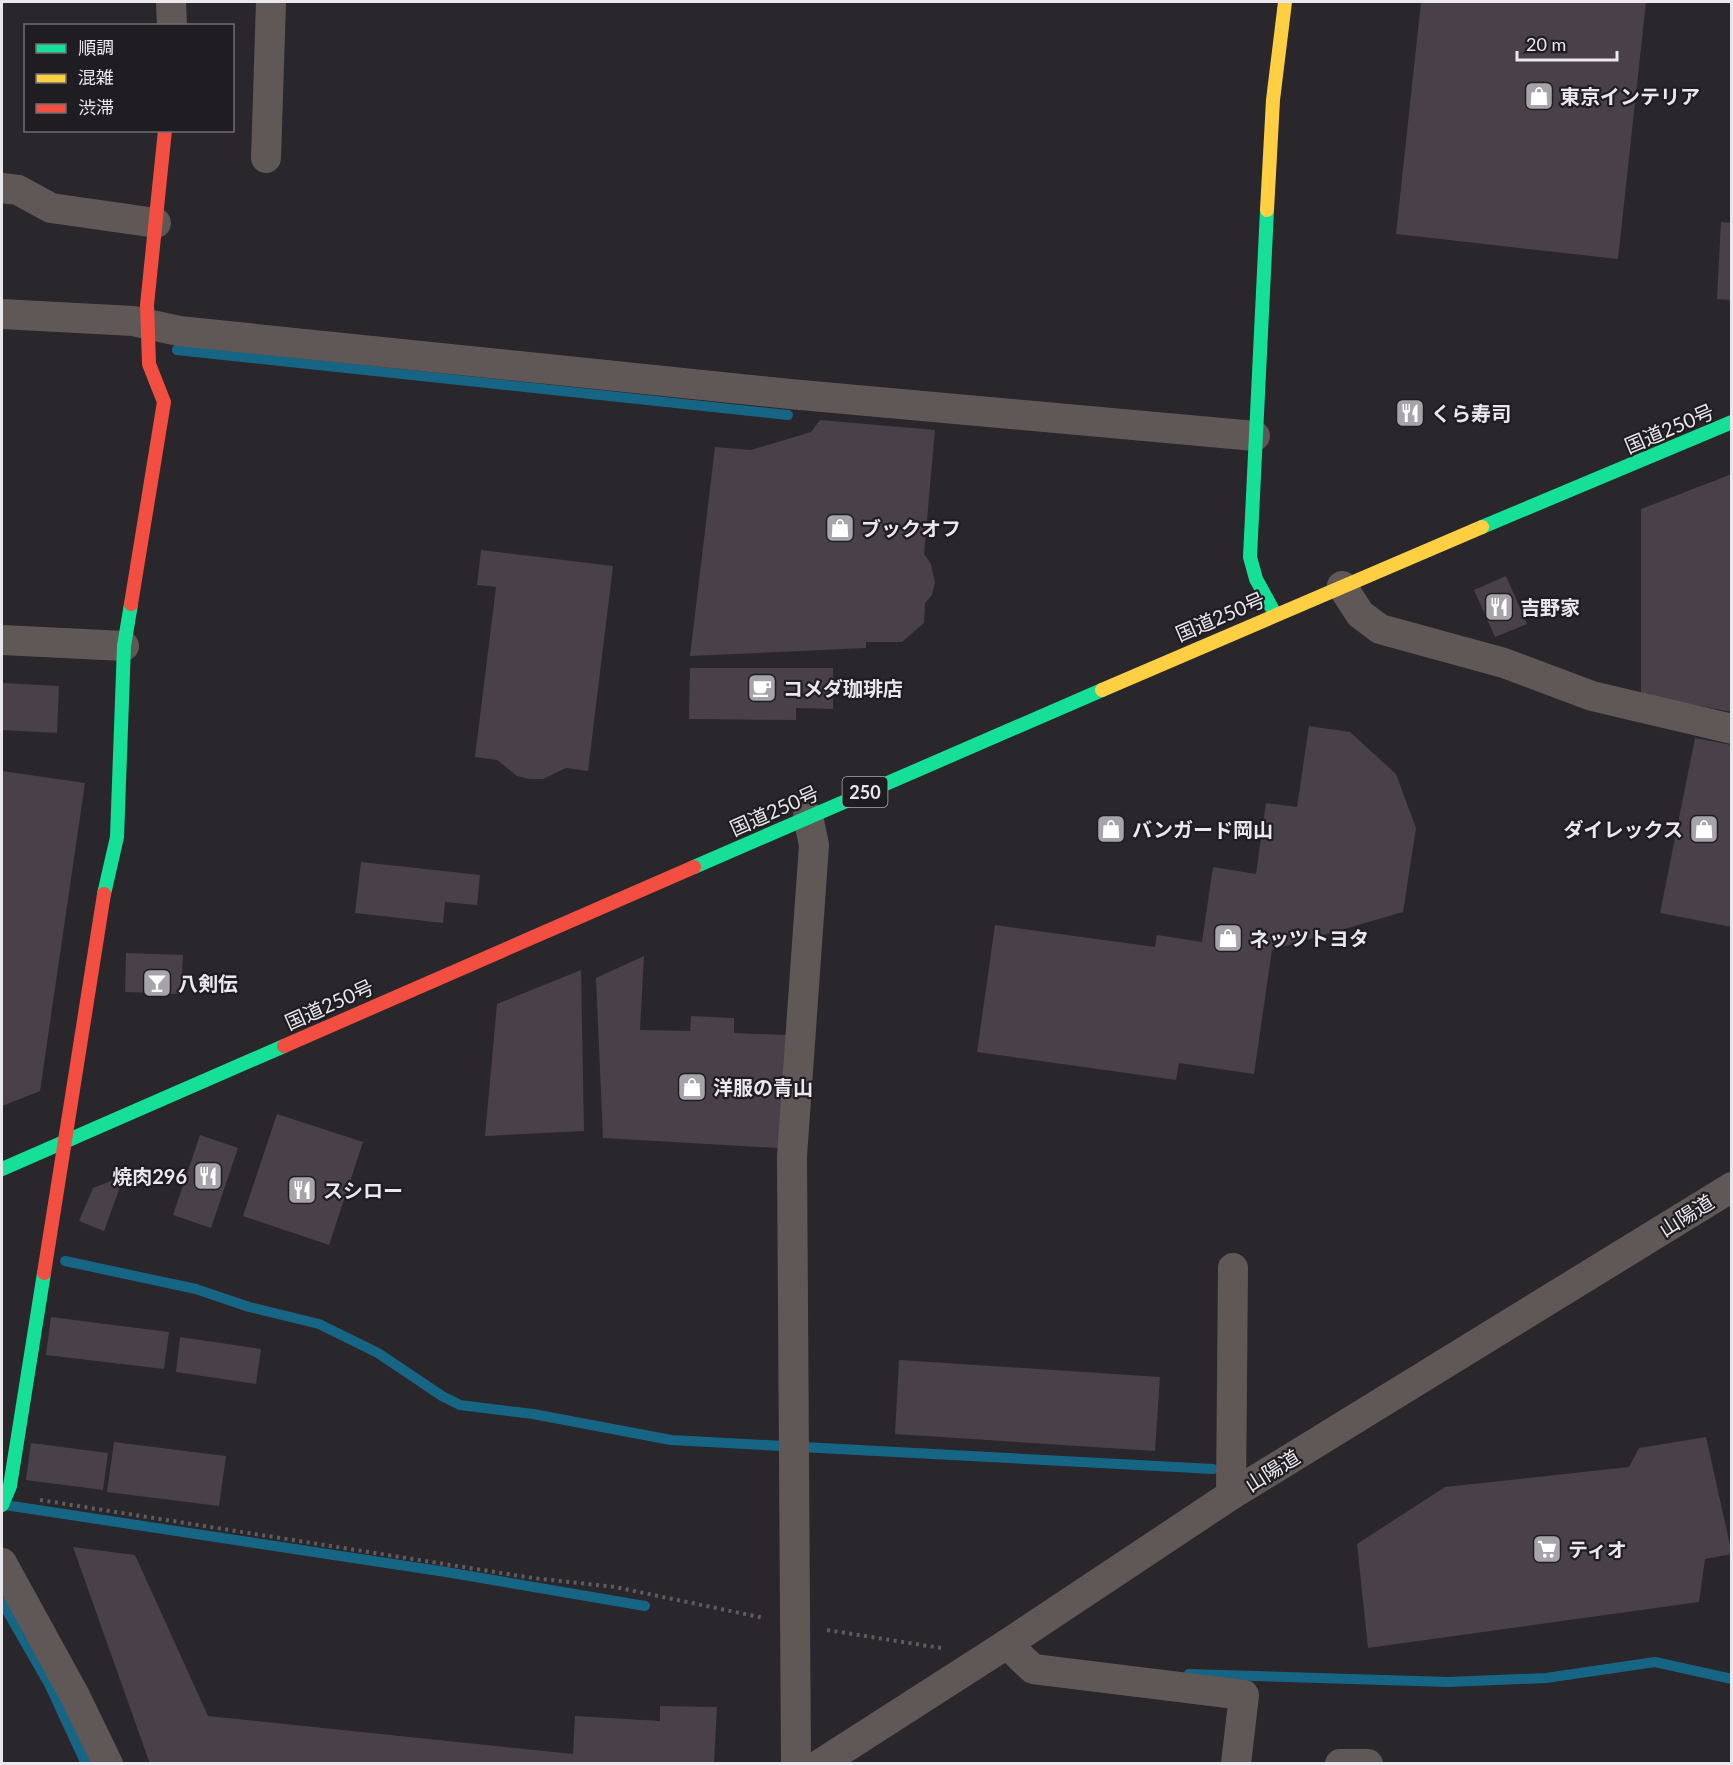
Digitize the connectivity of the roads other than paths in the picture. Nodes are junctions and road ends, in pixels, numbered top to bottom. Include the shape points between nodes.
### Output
1 (171, 2) edge
2 (270, 2) edge
3 (1285, 2) edge
4 (172, 24) edge
5 (165, 132) edge
6 (267, 158) dead end
7 (2, 188) edge
8 (156, 223) junction
9 (2, 314) edge
10 (149, 325) junction
11 (1731, 422) edge
12 (1255, 436) junction
13 (1342, 586) junction
14 (1275, 614) junction
15 (2, 640) edge
16 (124, 646) junction
17 (1731, 729) edge
18 (808, 816) junction
19 (64, 1141) junction
20 (2, 1169) edge
21 (1731, 1187) edge
22 (1233, 1268) dead end
23 (1231, 1495) junction
24 (3, 1500) edge
25 (2, 1563) edge
26 (998, 1650) junction
27 (108, 1764) edge
28 (796, 1764) edge
29 (820, 1764) edge
30 (1236, 1764) edge
31 (1340, 1764) edge
32 (1368, 1764) edge

1 - 4 street
2 - 6 street
3 - 12 main road via 1273,100
5 - 8 main road
7 - 8 street via 18,190 51,208
8 - 10 main road via 147,305
9 - 10 street
10 - 12 street via 790,394
10 - 16 main road via 149,364 164,402
11 - 13 main road, 国道250号 / 250
12 - 14 main road via 1250,557 1256,579
13 - 14 main road, 国道250号 / 250
13 - 17 street via 1360,614 1380,628 1504,663 1593,696
14 - 18 main road, 国道250号 / 250
15 - 16 street
16 - 19 main road via 117,837 103,897
18 - 19 main road, 国道250号 / 250
18 - 28 street via 814,845 792,1156
19 - 20 main road, 国道250号 / 250
19 - 24 main road via 10,1486
21 - 23 street, 山陽道
22 - 23 street
23 - 26 street, 山陽道
25 - 27 street
26 - 29 street, 山陽道
26 - 30 street via 1033,1669 1244,1695
31 - 32 street

